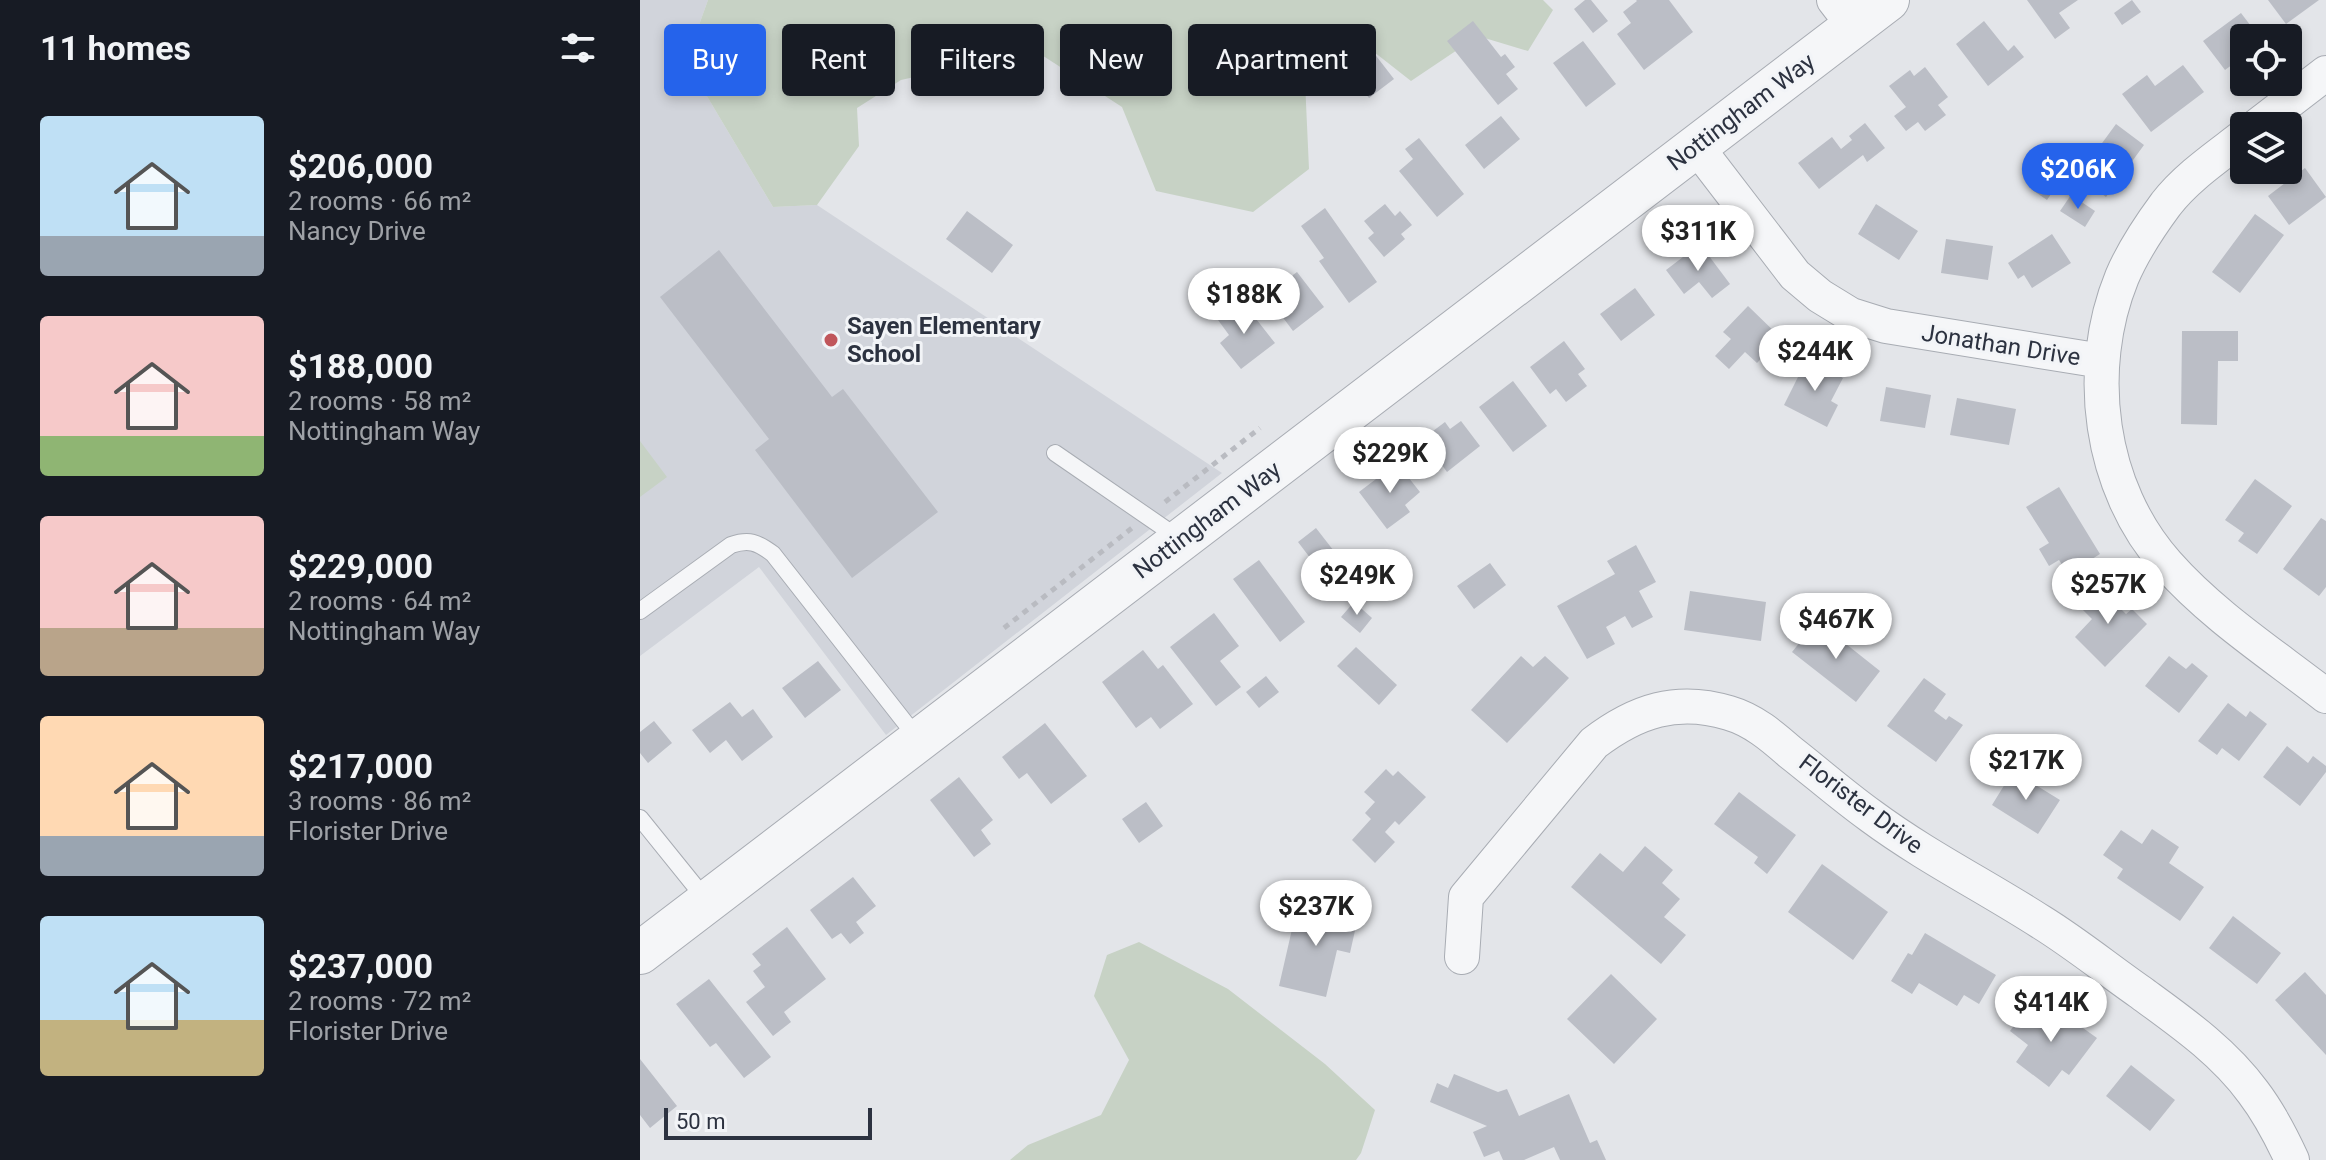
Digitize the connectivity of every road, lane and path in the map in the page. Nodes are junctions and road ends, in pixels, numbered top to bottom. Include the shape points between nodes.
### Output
1 (1888, 0) edge
2 (1844, 13) edge
3 (2326, 73) edge
4 (2275, 112) edge
5 (1696, 146) junction
6 (2230, 147) edge
7 (2102, 361) junction
8 (1055, 453) dead end
9 (1181, 540) junction
10 (640, 611) edge
11 (2326, 696) edge
12 (919, 741) junction
13 (640, 818) edge
14 (708, 902) junction
15 (640, 953) edge
16 (1462, 957) dead end
17 (2292, 1160) edge

1 - 2 street, Nottingham Way
2 - 5 street, Nottingham Way
3 - 4 street
5 - 7 street, Jonathan Drive via 1795,275 1851,315 1886,326
5 - 9 street, Nottingham Way
6 - 7 street via 2168,202 2140,242 2122,277
7 - 11 street, Jonathan Drive via 2108,444 2140,526 2199,597
8 - 9 lane
9 - 12 street, Nottingham Way
10 - 12 lane via 731,545 747,540 760,544
12 - 14 street, Nottingham Way
13 - 14 lane
14 - 15 street, Nottingham Way
16 - 17 street, Florister Drive via 1466,897 1594,743 1616,726 1669,707 1702,706 1732,713 1759,727 1871,816 2041,922 2191,1029 2252,1090

